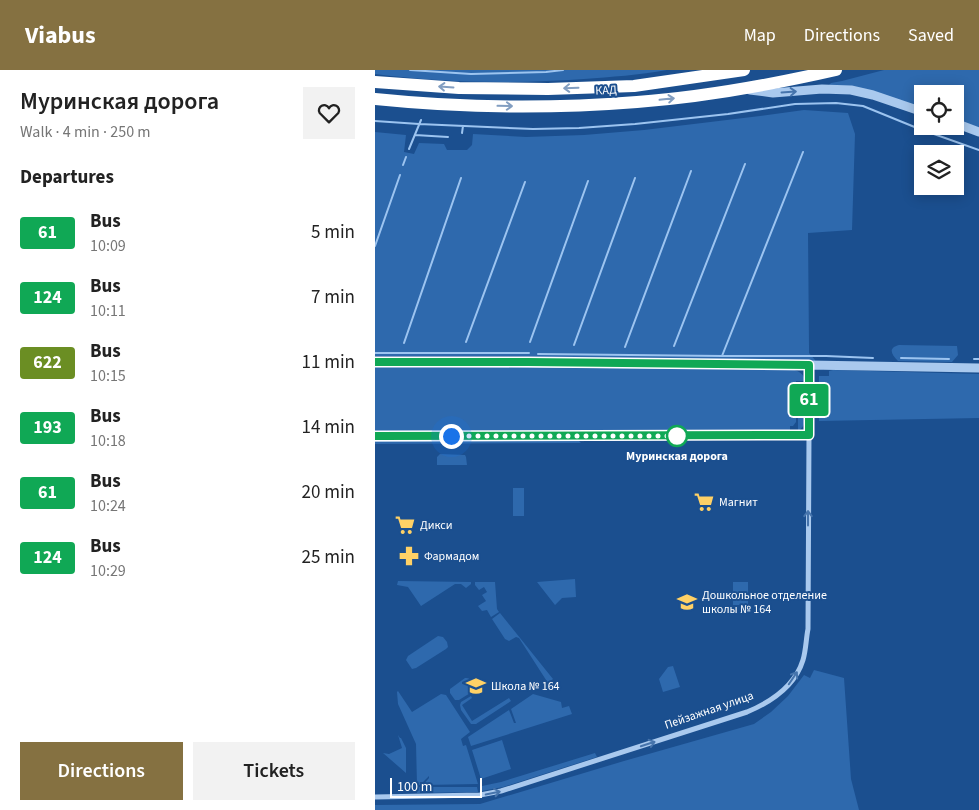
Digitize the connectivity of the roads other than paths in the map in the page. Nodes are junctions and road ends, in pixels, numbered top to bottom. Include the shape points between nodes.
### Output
1 (744, 70) edge
2 (836, 70) edge
3 (375, 82) edge
4 (740, 89) junction
5 (375, 99) edge
6 (914, 109) edge
7 (964, 126) edge
8 (979, 132) edge
9 (375, 362) edge
10 (809, 365) junction
11 (979, 368) edge
12 (809, 435) junction
13 (375, 436) edge
14 (375, 797) edge

1 -> 3 highway, КАД via 634,86 548,89 459,88
2 - 4 highway, КАД
5 -> 4 highway, КАД via 457,106 548,106 637,102
4 -> 6 street via 773,93 851,90
7 - 8 street
9 - 10 street
10 - 11 street
10 - 12 street, Пейзажная улица
12 - 13 street
14 -> 12 street, Пейзажная улица via 480,795 501,791 747,712 782,692 802,662 808,629

